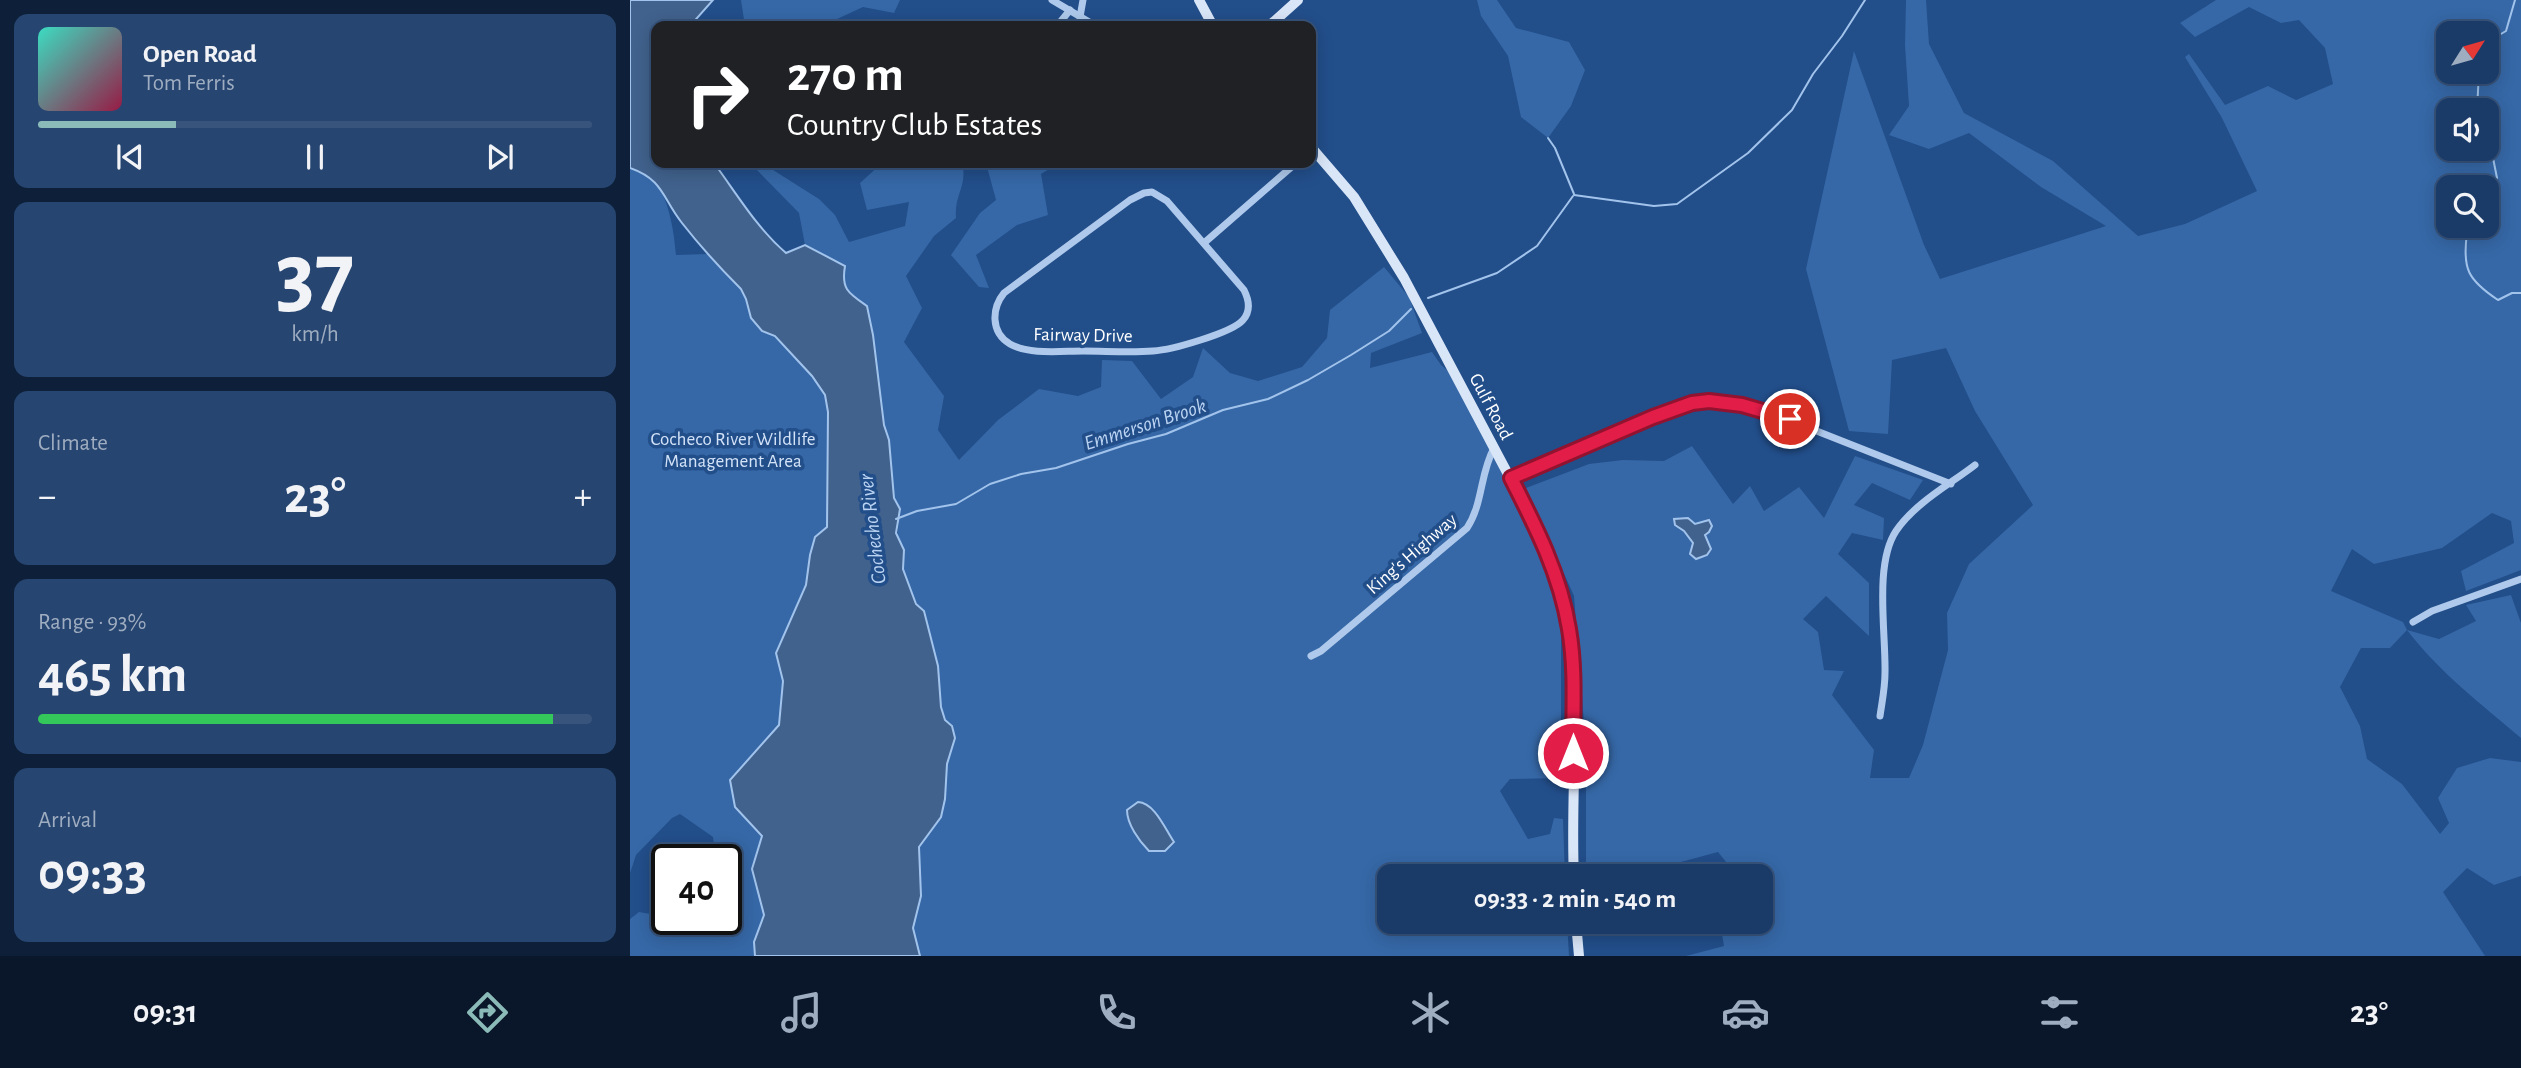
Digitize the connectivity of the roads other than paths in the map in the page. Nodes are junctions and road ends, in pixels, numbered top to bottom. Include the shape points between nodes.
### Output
1 (1052, 0) edge
2 (1083, 0) edge
3 (1199, 0) edge
4 (1298, 0) edge
5 (1070, 10) junction
6 (1080, 17) junction
7 (1061, 21) edge
8 (1087, 21) edge
9 (1210, 21) edge
10 (1275, 21) edge
11 (1316, 155) edge
12 (1290, 168) edge
13 (1204, 243) junction
14 (1494, 448) junction
15 (1975, 466) dead end
16 (1511, 478) junction
17 (1951, 484) junction
18 (2521, 579) edge
19 (2413, 622) dead end
20 (1311, 656) dead end
21 (1880, 716) dead end
22 (1574, 864) edge
23 (1577, 934) edge
24 (1579, 956) edge

1 - 5 street
2 - 6 street
3 - 9 street
4 - 10 street
5 - 6 street
5 - 7 street
6 - 8 street
11 - 14 street, Gulf Road via 1354,197 1381,239
12 - 13 street
13 - 13 street, Fairway Drive via 1247,298 1248,313 1229,330 1153,351 1025,349 998,333 995,308 1004,293 1137,195 1152,192 1161,196
14 - 16 street, Gulf Road
14 - 20 street, King's Highway via 1486,462 1476,513 1467,527
15 - 17 street
16 - 17 street via 1667,411 1709,401 1766,411
16 - 22 street, Gulf Road via 1549,557 1569,628
17 - 21 street via 1906,519 1887,547 1885,684
18 - 19 street
23 - 24 street

